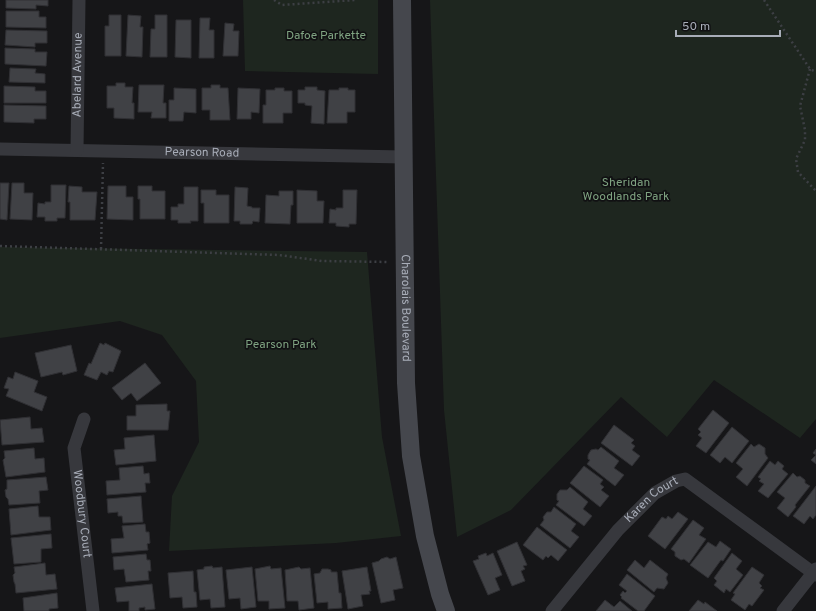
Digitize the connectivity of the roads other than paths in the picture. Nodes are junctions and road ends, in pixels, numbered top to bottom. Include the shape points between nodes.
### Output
1 (80, 0) edge
2 (402, 0) edge
3 (0, 149) edge
4 (77, 150) junction
5 (403, 157) junction
6 (84, 419) dead end
7 (815, 572) edge
8 (93, 611) edge
9 (446, 611) edge
10 (552, 611) edge
11 (783, 611) edge

1 - 4 street, Abelard Avenue
2 - 5 street, Charolais Boulevard
3 - 4 street, Pearson Road
4 - 5 street, Pearson Road
5 - 9 street, Charolais Boulevard via 406,383 411,456 425,536
6 - 8 street, Woodbury Court via 74,448
7 - 10 street, Karen Court via 685,479 655,493 618,530
7 - 11 street

